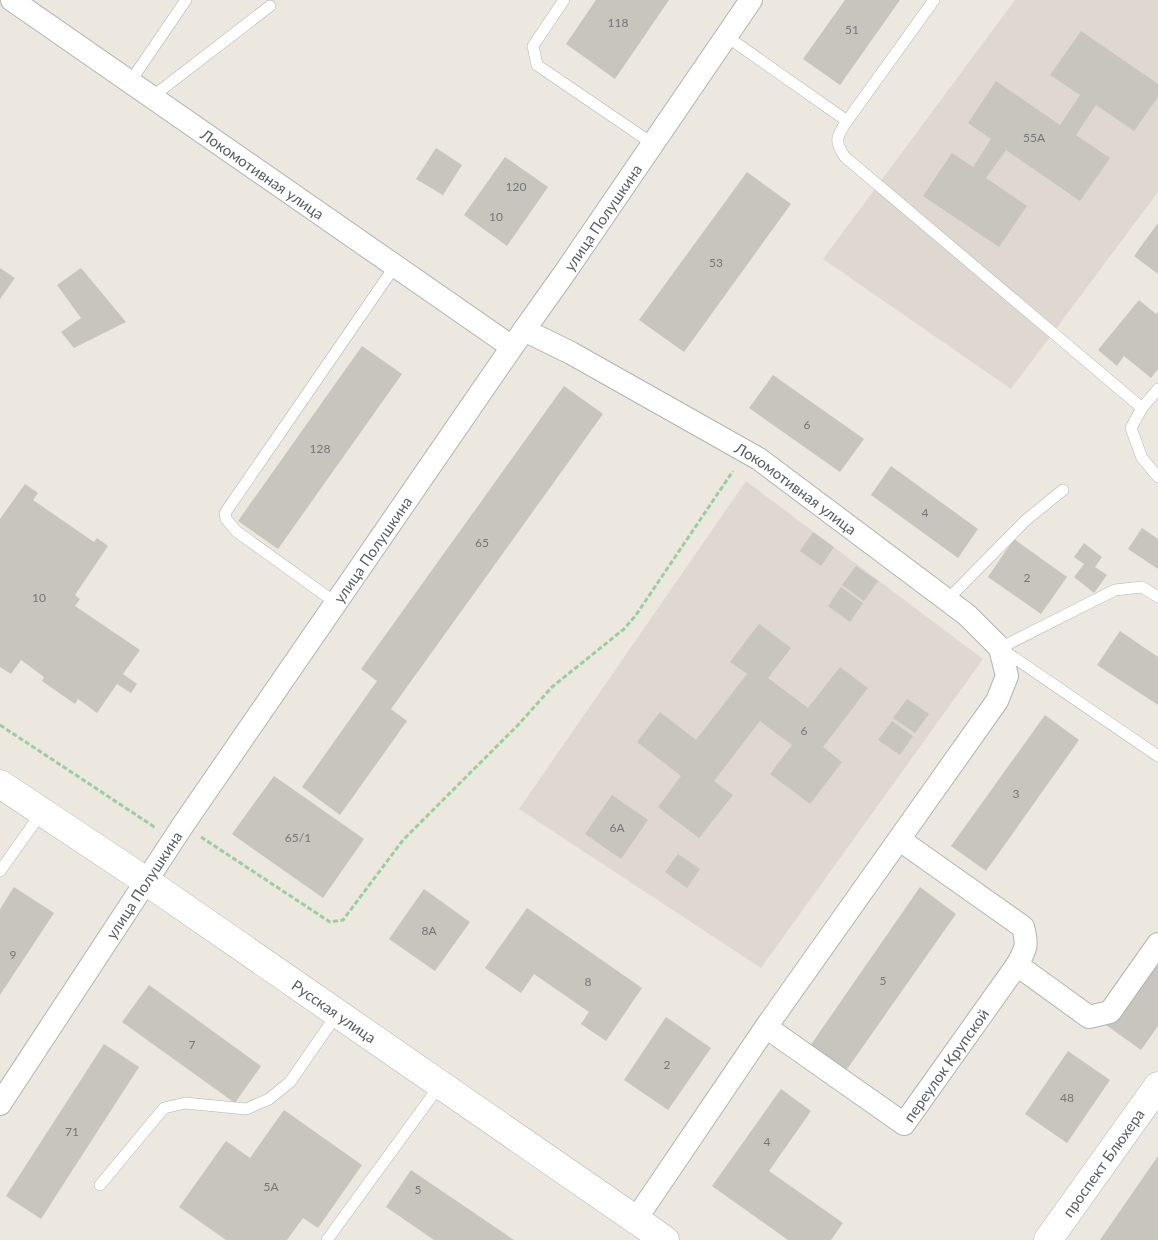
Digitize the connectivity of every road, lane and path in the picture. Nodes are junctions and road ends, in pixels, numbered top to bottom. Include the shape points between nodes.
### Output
1 (12, 0) edge
2 (186, 0) edge
3 (564, 0) edge
4 (751, 0) edge
5 (934, 0) edge
6 (270, 6) dead end
7 (726, 36) junction
8 (130, 82) junction
9 (152, 97) junction
10 (847, 121) junction
11 (653, 144) junction
12 (395, 266) junction
13 (518, 338) junction
14 (1158, 389) edge
15 (1142, 408) junction
16 (746, 452) junction
17 (1158, 477) edge
18 (1063, 490) dead end
19 (1158, 597) edge
20 (947, 600) junction
21 (336, 603) junction
22 (1000, 648) junction
23 (0, 725) edge
24 (1158, 756) edge
25 (0, 784) edge
26 (42, 812) junction
27 (179, 832) junction
28 (900, 840) junction
29 (0, 871) edge
30 (146, 881) junction
31 (1158, 944) edge
32 (1022, 968) junction
33 (337, 1014) junction
34 (766, 1027) junction
35 (440, 1086) junction
36 (1158, 1086) edge
37 (0, 1104) edge
38 (100, 1184) dead end
39 (636, 1219) junction
40 (327, 1240) edge
41 (665, 1240) edge
42 (1048, 1240) edge

1 - 8 street, Локомотивная улица
2 - 8 lane
3 - 11 lane via 533,46 537,65
4 - 7 street, улица Полушкина
5 - 10 lane
6 - 9 lane
7 - 10 lane
7 - 11 street, улица Полушкина
8 - 9 street, Локомотивная улица
9 - 12 street, Локомотивная улица
10 - 15 lane via 838,134 838,146 845,157
11 - 13 street, улица Полушкина
12 - 13 street, Локомотивная улица
12 - 21 lane via 225,512 236,532
13 - 16 street, Локомотивная улица via 571,354
13 - 21 street, улица Полушкина
14 - 15 lane
15 - 17 lane via 1131,428 1142,458
16 - 20 street, Локомотивная улица
16 - 27 path via 624,629 552,687 518,726 404,840 343,920 330,922
18 - 20 lane via 1026,520
19 - 22 lane via 1142,587 1115,590
20 - 22 street, Локомотивная улица
21 - 27 street, улица Полушкина
22 - 24 lane
22 - 28 street via 1007,676 997,701
23 - 27 path
25 - 26 street, Русская улица
26 - 29 lane
26 - 30 street, Русская улица
27 - 30 street, улица Полушкина
28 - 32 street, переулок Крупской via 1023,927 1026,948
28 - 34 street
30 - 33 street, Русская улица
30 - 37 street, улица Полушкина
31 - 32 street via 1110,1012 1089,1017
32 - 34 street, переулок Крупской via 904,1124
33 - 35 street, Русская улица
33 - 38 lane via 290,1082 269,1099 246,1109 185,1103 164,1108
34 - 39 street
35 - 39 street, Русская улица
35 - 40 lane
36 - 42 street, проспект Блюхера
39 - 41 street, Русская улица

